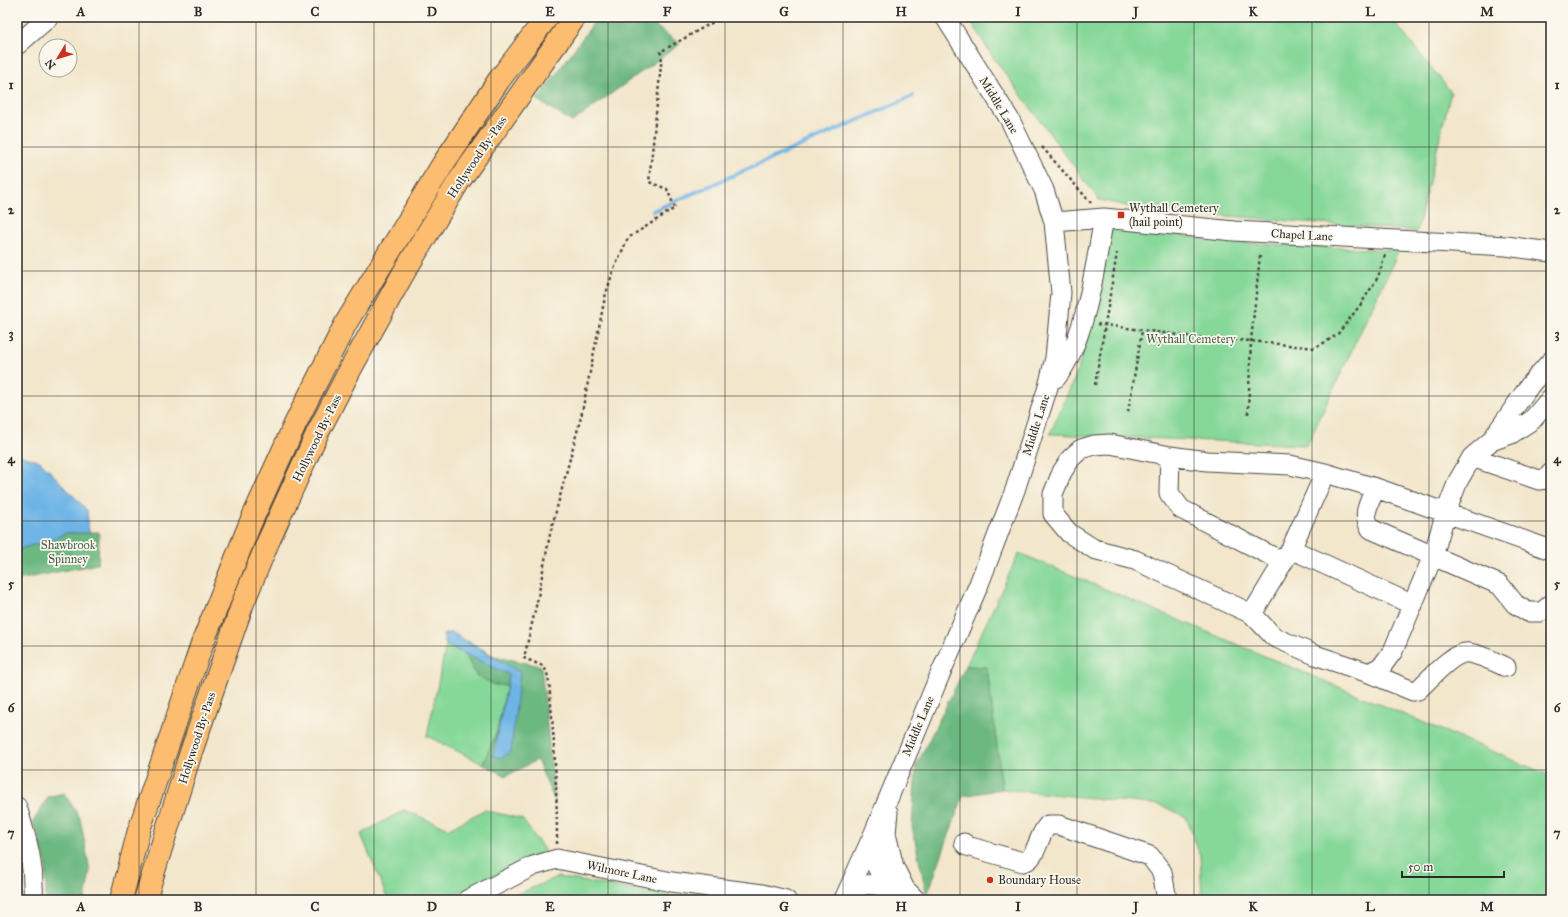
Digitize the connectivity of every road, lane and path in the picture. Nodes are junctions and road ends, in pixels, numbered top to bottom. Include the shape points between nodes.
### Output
1 (49, 17) edge
2 (547, 17) edge
3 (575, 17) edge
4 (722, 17) edge
5 (945, 17) edge
6 (17, 45) edge
7 (1038, 142) dead end
8 (1104, 218) junction
9 (1054, 222) junction
10 (1388, 239) junction
11 (1551, 252) edge
12 (1117, 253) dead end
13 (1260, 256) dead end
14 (1083, 324) junction
15 (1105, 326) junction
16 (1142, 331) junction
17 (1251, 341) junction
18 (1551, 361) edge
19 (1095, 385) dead end
20 (1048, 387) junction
21 (1551, 398) edge
22 (1128, 412) dead end
23 (1248, 414) dead end
24 (1491, 441) junction
25 (1170, 456) junction
26 (1472, 458) junction
27 (1325, 473) junction
28 (1551, 473) edge
29 (1376, 488) junction
30 (1446, 512) junction
31 (1551, 550) edge
32 (1287, 556) junction
33 (1433, 556) junction
34 (1551, 604) edge
35 (1413, 605) junction
36 (1252, 614) junction
37 (1506, 667) dead end
38 (1369, 673) junction
39 (890, 792) junction
40 (17, 807) edge
41 (874, 833) junction
42 (964, 843) dead end
43 (557, 859) junction
44 (894, 896) edge
45 (844, 898) edge
46 (33, 900) edge
47 (121, 900) edge
48 (145, 900) edge
49 (467, 900) edge
50 (786, 900) edge
51 (916, 900) edge
52 (1166, 900) edge

1 - 6 street
2 - 47 highway, Hollywood By-Pass via 498,80 442,164 346,323 296,422 202,644 139,830
3 - 48 highway, Hollywood By-Pass via 459,181 403,274 317,434 243,603 189,759
4 - 43 path via 660,52 662,55 649,182 667,189 675,208 628,238 613,271 581,417 550,534 524,658 543,666 548,676 553,730
5 - 9 street, Middle Lane via 1010,120 1044,190
7 - 8 path
8 - 9 street, Chapel Lane
8 - 10 street, Chapel Lane via 1234,231
8 - 14 street
9 - 20 street, Middle Lane via 1061,292 1055,358
10 - 11 street, Chapel Lane via 1506,246
10 - 17 path via 1378,277 1337,335 1315,348
12 - 15 path
13 - 17 path
14 - 15 path
14 - 20 street via 1065,367
15 - 16 path
15 - 19 path
16 - 17 path via 1194,338
16 - 22 path
17 - 23 path
18 - 24 street via 1530,385
20 - 39 street, Middle Lane via 979,584
21 - 24 street via 1532,420 1511,434
24 - 26 street
25 - 27 street via 1290,465
25 - 32 street via 1169,493 1181,509
25 - 36 street via 1110,444 1081,449 1062,472 1053,494 1053,514 1068,533 1094,548 1135,560
26 - 28 street via 1539,480 1546,479
26 - 30 street via 1458,481
27 - 29 street
27 - 32 street
29 - 30 street
29 - 33 street via 1366,515 1366,522 1371,529
30 - 31 street
30 - 33 street
32 - 35 street
32 - 36 street
33 - 34 street via 1500,585 1515,604 1528,612 1542,612
33 - 35 street
35 - 38 street via 1393,651 1382,666
36 - 38 street via 1274,638
37 - 38 street via 1468,652 1455,656 1414,692
39 - 41 street, Middle Lane
39 - 51 street via 886,834 894,867 905,889
40 - 46 street via 30,849
41 - 44 street, Middle Lane via 877,867
41 - 45 street, Middle Lane
42 - 52 street via 1023,862 1032,858 1042,831 1048,825 1059,825 1150,856 1162,872
43 - 49 street, Wilmore Lane via 534,866
43 - 50 street, Wilmore Lane via 672,882 762,894
44 - 45 street, Middle Lane via 877,886 862,886

